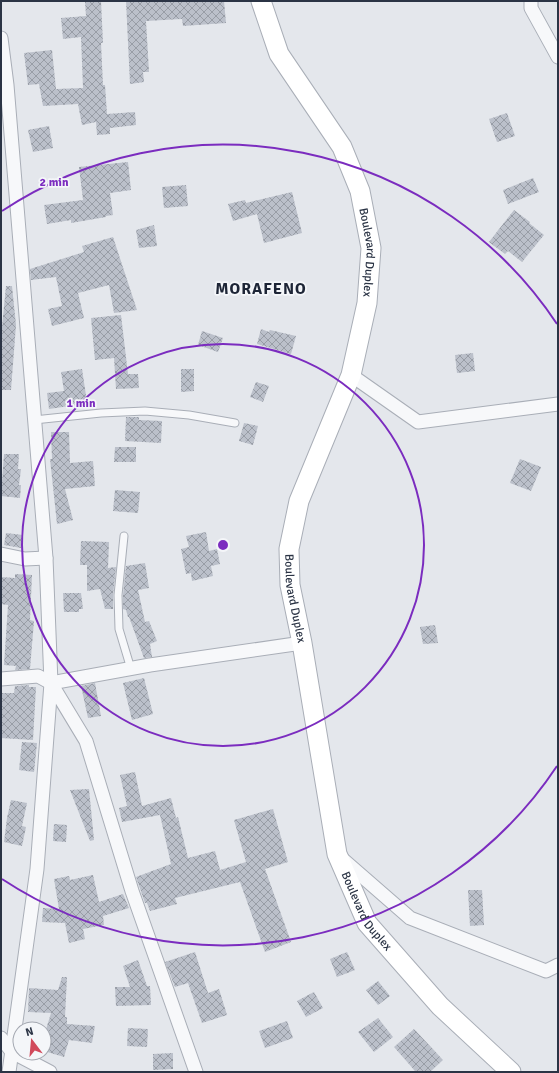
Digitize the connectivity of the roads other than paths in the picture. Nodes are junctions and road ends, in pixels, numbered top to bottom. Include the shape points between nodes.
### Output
1 (261, 1) edge
2 (531, 1) edge
3 (1, 38) edge
4 (558, 57) edge
5 (351, 375) junction
6 (558, 404) edge
7 (34, 420) junction
8 (235, 422) dead end
9 (124, 536) dead end
10 (1, 554) edge
11 (46, 558) junction
12 (302, 643) junction
13 (131, 669) junction
14 (1, 679) edge
15 (51, 683) junction
16 (337, 854) junction
17 (558, 966) edge
18 (16, 1021) edge
19 (1, 1038) edge
20 (12, 1052) joint
21 (29, 1061) edge
22 (9, 1072) edge
23 (50, 1072) edge
24 (196, 1072) edge
25 (510, 1072) edge

1 - 5 street, Boulevard Duplex via 279,54 342,146 360,190 371,248 367,303
2 - 4 street via 531,8
3 - 7 street
5 - 6 street via 418,422
5 - 12 street, Boulevard Duplex via 299,501 289,549 290,585
7 - 8 lane via 145,410
7 - 11 street
9 - 13 lane via 118,595 119,629
10 - 11 street via 25,559
11 - 15 street
12 - 13 street
12 - 16 street, Boulevard Duplex
13 - 15 street
14 - 15 street via 38,676
15 - 18 street via 37,869
15 - 24 street via 86,741 132,891
16 - 17 street via 410,918 546,971
16 - 25 street, Boulevard Duplex via 367,923 440,1006
19 - 20 street
20 - 22 street
21 - 23 street

